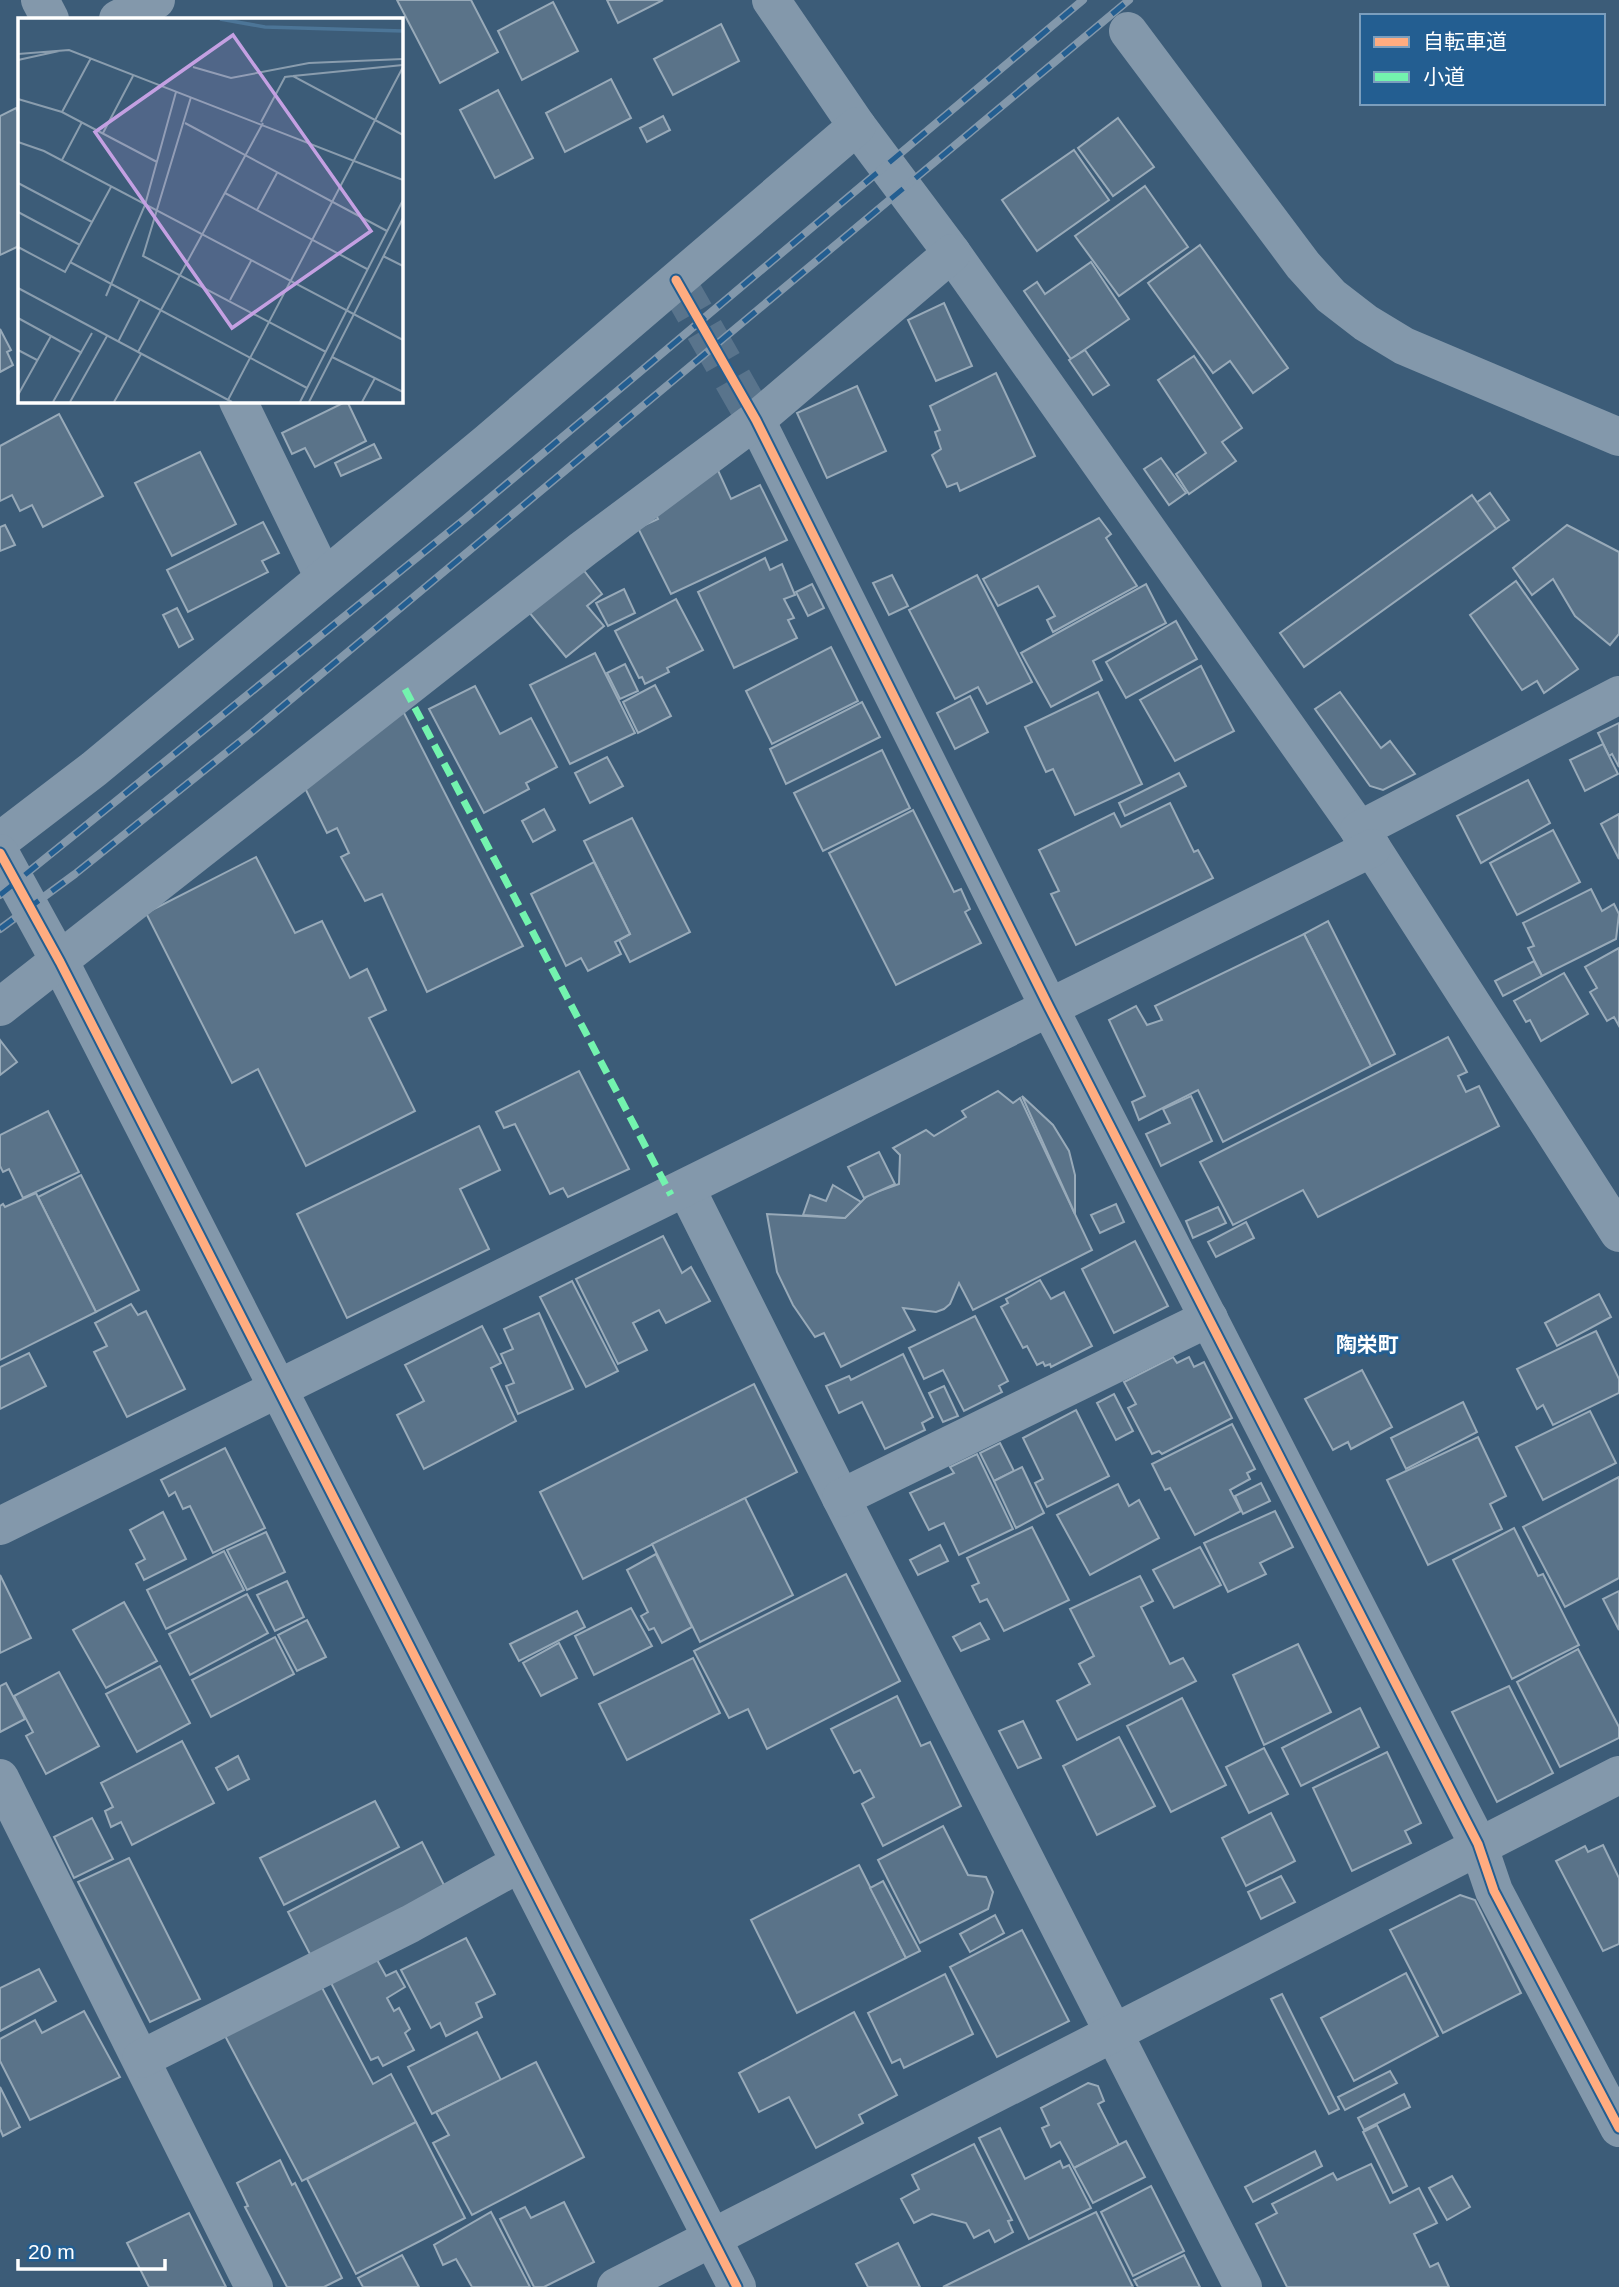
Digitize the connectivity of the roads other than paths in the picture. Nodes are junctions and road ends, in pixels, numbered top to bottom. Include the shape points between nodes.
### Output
1 (40, 0) edge
2 (156, 0) edge
3 (771, 0) edge
4 (49, 18) edge
5 (120, 18) edge
6 (1128, 31) dead end
7 (857, 126) junction
8 (952, 253) junction
9 (238, 402) edge
10 (757, 420) junction
11 (1619, 437) edge
12 (323, 576) junction
13 (1619, 695) edge
14 (1365, 839) junction
15 (0, 842) edge
16 (0, 853) edge
17 (60, 962) junction
18 (0, 1007) edge
19 (1049, 1007) junction
20 (686, 1188) junction
21 (1619, 1233) edge
22 (1209, 1318) junction
23 (277, 1388) junction
24 (841, 1498) junction
25 (0, 1526) edge
26 (1619, 1774) edge
27 (0, 1779) edge
28 (1478, 1844) junction
29 (520, 1863) junction
30 (1113, 2032) junction
31 (141, 2059) junction
32 (1619, 2128) edge
33 (711, 2237) junction
34 (254, 2287) edge
35 (616, 2287) edge
36 (737, 2287) edge
37 (1243, 2287) edge

1 - 4 street
2 - 5 street
3 - 7 street
6 - 11 street via 1331,296 1404,346
7 - 8 street
7 - 12 street via 488,442
8 - 10 street
8 - 14 street
9 - 12 street
10 - 17 street via 583,549
10 - 19 street
12 - 15 street
13 - 14 street
14 - 19 street
14 - 21 street
16 - 17 street
17 - 18 street
17 - 23 street
19 - 20 street
19 - 22 street
20 - 23 street
20 - 24 street
22 - 24 street
22 - 28 street
23 - 25 street
23 - 29 street
24 - 30 street
26 - 28 street
27 - 31 street
28 - 30 street
28 - 32 street via 1494,1891
29 - 31 street via 410,1924
29 - 33 street
30 - 33 street
30 - 37 street
31 - 34 street
33 - 35 street
33 - 36 street

